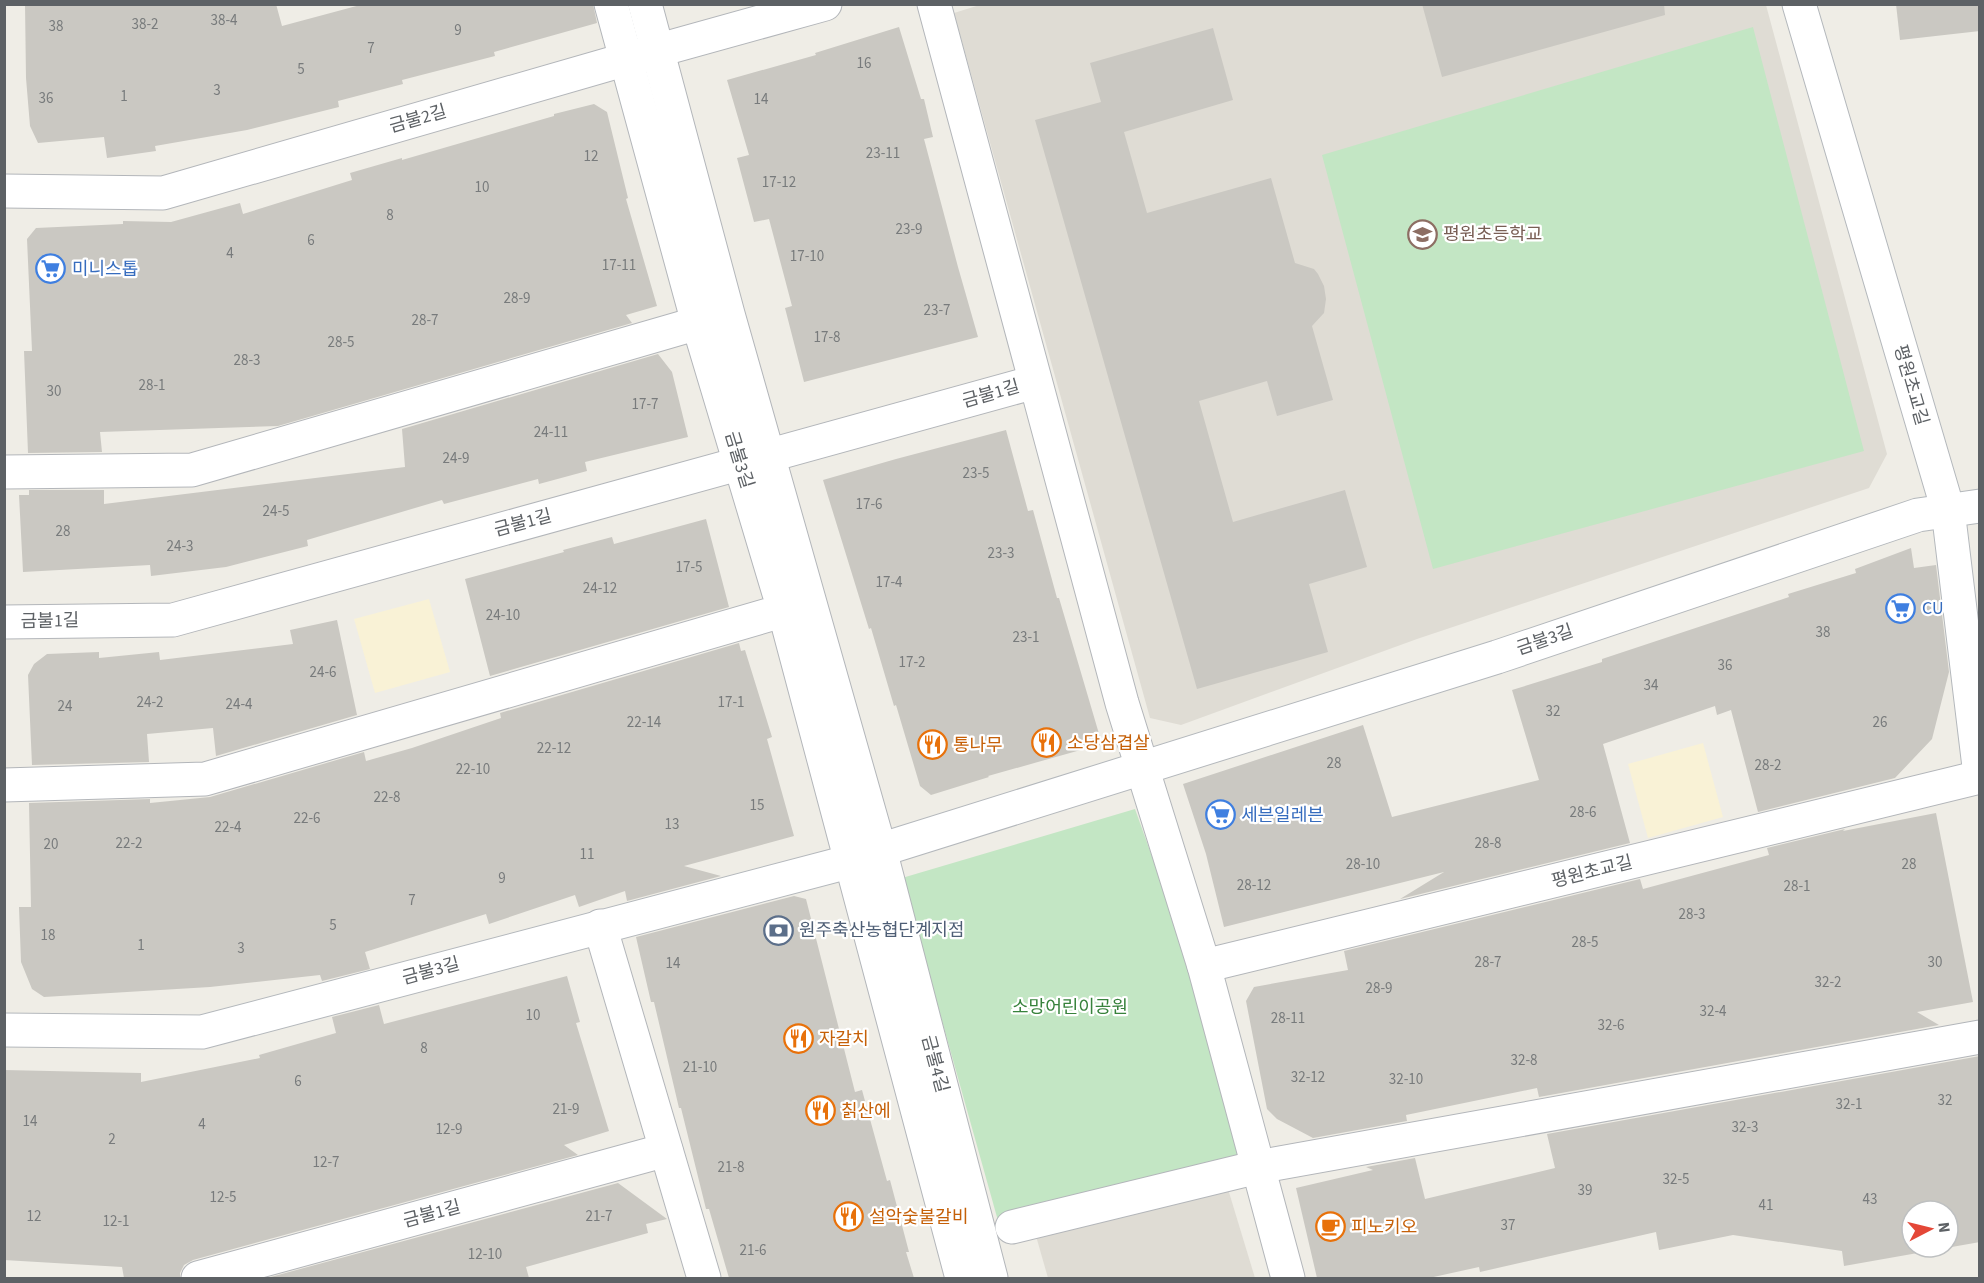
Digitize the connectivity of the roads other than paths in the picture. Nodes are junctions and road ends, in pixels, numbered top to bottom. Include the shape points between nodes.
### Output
1 (611, 4) edge
2 (645, 4) edge
3 (825, 4) edge
4 (934, 4) edge
5 (1799, 4) edge
6 (658, 51) junction
7 (627, 59) junction
8 (4, 191) edge
9 (713, 319) junction
10 (1035, 382) junction
11 (754, 460) junction
12 (4, 472) edge
13 (1980, 506) edge
14 (1948, 510) junction
15 (797, 606) junction
16 (4, 622) edge
17 (1142, 768) junction
18 (1980, 776) edge
19 (4, 785) edge
20 (866, 855) junction
21 (600, 926) junction
22 (1204, 966) junction
23 (4, 1030) edge
24 (1980, 1037) edge
25 (666, 1150) junction
26 (1258, 1167) junction
27 (1012, 1227) dead end
28 (198, 1278) edge
29 (704, 1278) edge
30 (962, 1278) edge
31 (991, 1278) edge
32 (1288, 1278) edge

1 - 7 street
2 - 6 street
3 - 6 street, 금불2길
4 - 10 street
5 - 14 street, 평원초교길
6 - 7 street, 금불2길
6 - 9 street, 금불3길
7 - 8 street, 금불2길 via 163,193
7 - 9 street, 금불3길
9 - 11 street, 금불3길
9 - 12 street via 192,470
10 - 11 street, 금불1길
10 - 17 street
11 - 15 street, 금불3길
11 - 16 street, 금불1길 via 173,620
13 - 14 street, 금불3길
14 - 17 street, 금불3길 via 1917,515 1497,657
14 - 18 street, 평원초교길
15 - 19 street via 205,779
15 - 20 street, 금불3길
17 - 20 street, 금불3길
17 - 22 street
18 - 22 street, 평원초교길
20 - 21 street, 금불3길
20 - 30 street, 금불4길
20 - 31 street, 금불4길
21 - 23 street, 금불3길 via 202,1032
21 - 25 street
22 - 26 street
24 - 26 street
25 - 28 street, 금불1길
25 - 29 street
26 - 27 street
26 - 32 street

